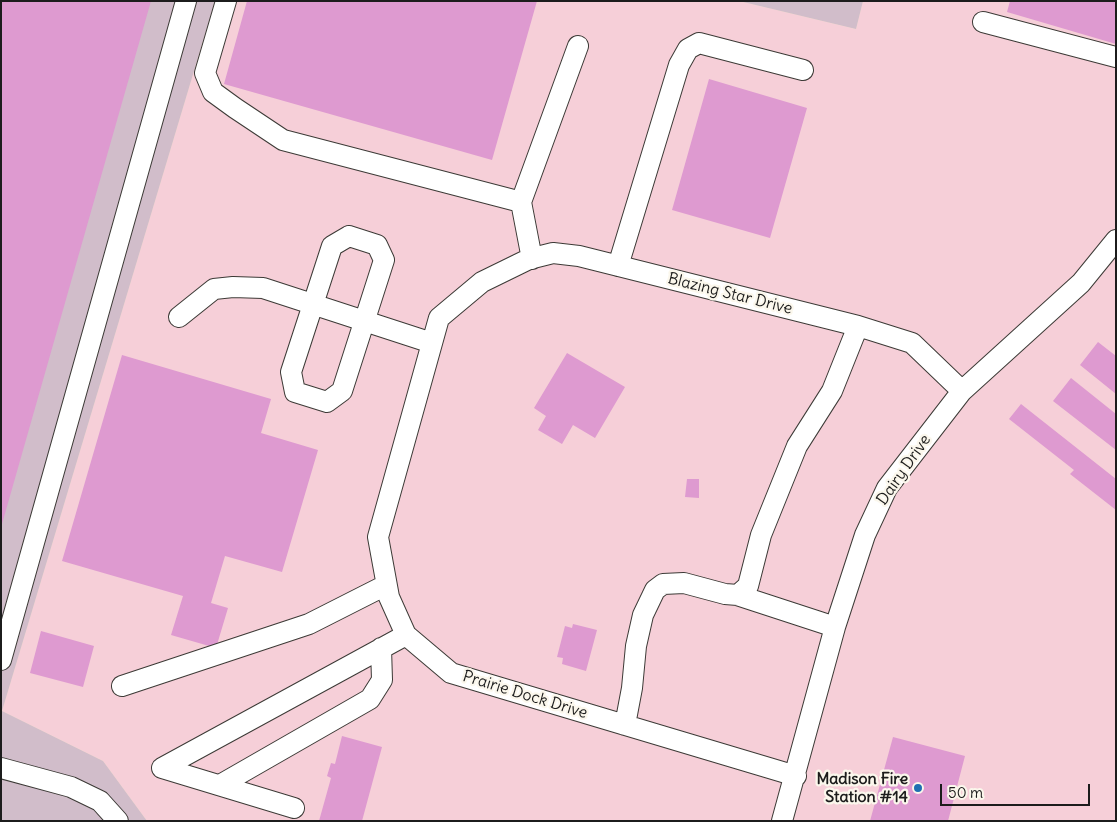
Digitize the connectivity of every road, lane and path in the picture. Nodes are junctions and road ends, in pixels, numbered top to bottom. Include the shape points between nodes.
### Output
1 (186, 1) edge
2 (226, 1) edge
3 (983, 22) dead end
4 (578, 46) dead end
5 (1116, 57) edge
6 (804, 70) dead end
7 (521, 202) junction
8 (1116, 240) edge
9 (532, 259) junction
10 (618, 266) junction
11 (482, 282) joint
12 (313, 304) junction
13 (179, 318) dead end
14 (364, 321) junction
15 (858, 326) junction
16 (432, 343) junction
17 (962, 392) junction
18 (386, 585) junction
19 (737, 595) junction
20 (835, 627) junction
21 (406, 635) junction
22 (381, 648) junction
23 (1, 660) edge
24 (122, 686) dead end
25 (625, 725) junction
26 (1, 768) edge
27 (796, 776) junction
28 (220, 785) junction
29 (294, 808) dead end
30 (118, 821) edge
31 (782, 821) edge

1 - 23 street
2 - 7 street via 205,74 212,92 235,108 283,140
3 - 5 street
4 - 7 street
6 - 10 street via 699,43 688,49 679,65
7 - 9 street
8 - 17 street, Dairy Drive via 1082,283
9 - 10 street, Blazing Star Drive via 553,253
9 - 11 street, Blazing Star Drive
10 - 15 street, Blazing Star Drive
11 - 16 street, Prairie Dock Drive via 439,318
12 - 13 street via 264,288 233,287 214,289
12 - 14 street
12 - 14 street via 332,246 350,236 378,245 384,260
12 - 14 street via 291,372 295,392 327,402 342,391
14 - 16 street
15 - 17 street, Blazing Star Drive via 912,343
15 - 19 street via 832,391 797,446 761,535 748,586
16 - 18 street, Prairie Dock Drive via 378,537
17 - 20 street, Dairy Drive via 906,463 876,508
18 - 21 street, Prairie Dock Drive
18 - 24 street via 309,624
19 - 20 street
19 - 25 street via 684,583 663,584 655,590 643,615
20 - 27 street, Dairy Drive
21 - 22 street
21 - 25 street, Prairie Dock Drive via 450,673
22 - 28 street via 382,680 370,698
22 - 28 street via 162,768
25 - 27 street, Prairie Dock Drive
26 - 30 street via 70,787 100,801
27 - 31 street, Dairy Drive
28 - 29 street

